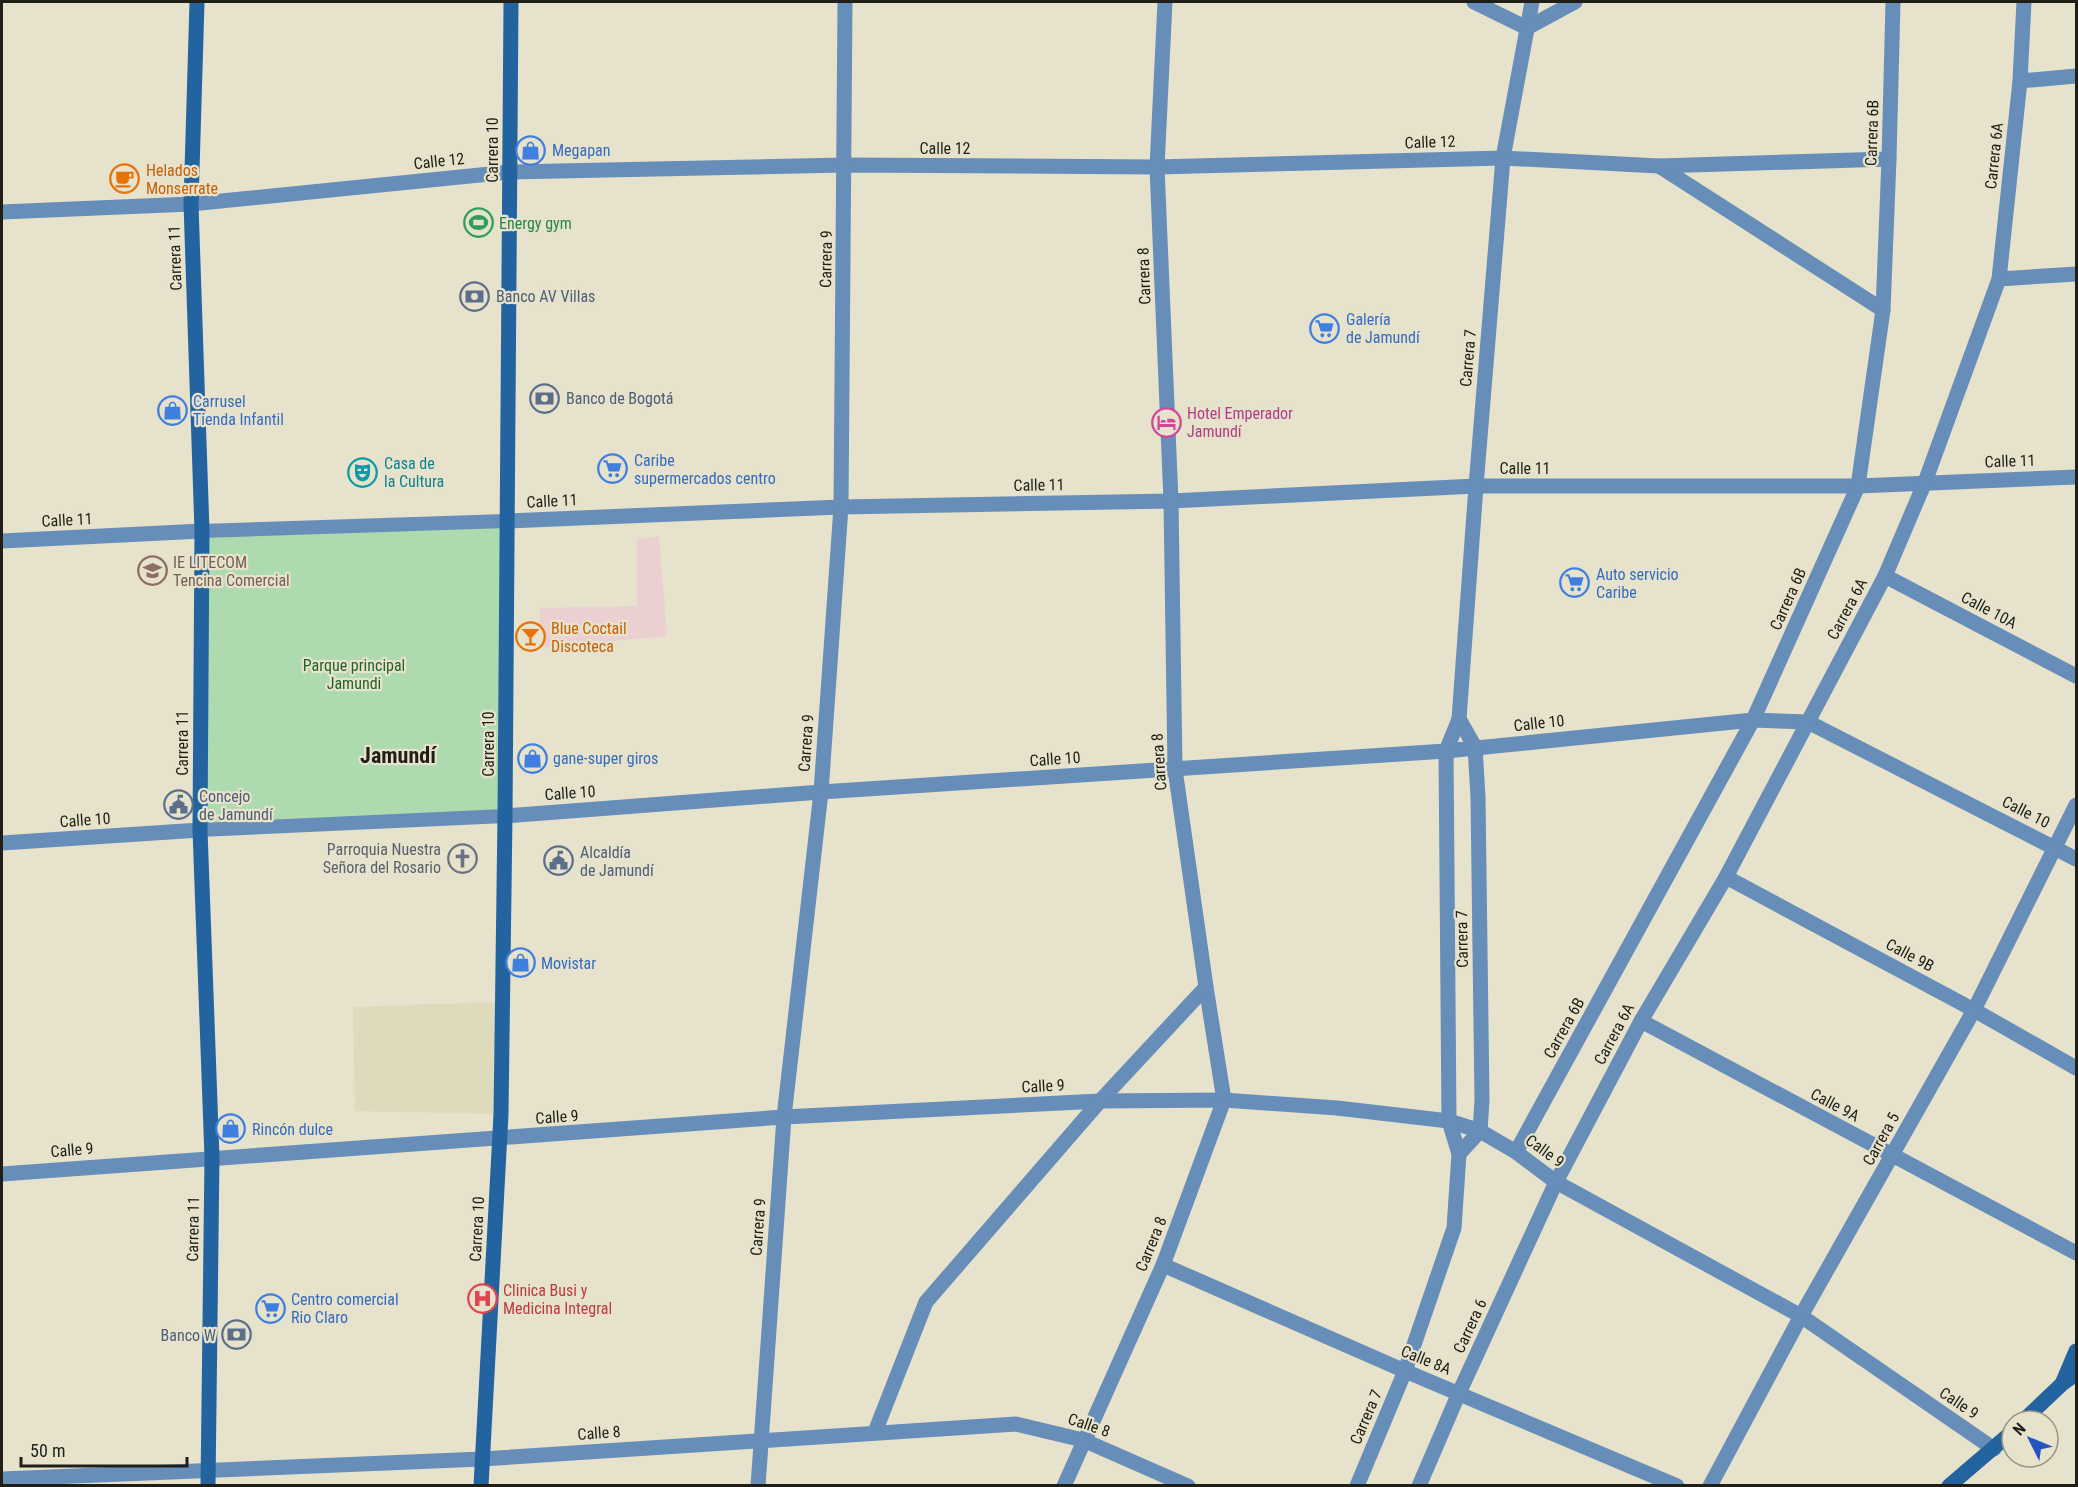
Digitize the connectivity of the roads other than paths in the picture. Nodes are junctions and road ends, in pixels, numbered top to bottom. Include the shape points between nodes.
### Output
1 (197, 2) edge
2 (511, 2) edge
3 (845, 2) edge
4 (1165, 2) edge
5 (1474, 2) edge
6 (1532, 2) edge
7 (1575, 2) edge
8 (1893, 2) edge
9 (2024, 2) edge
10 (1527, 28) junction
11 (2076, 76) edge
12 (2020, 81) junction
13 (1503, 158) junction
14 (1889, 159) junction
15 (845, 165) junction
16 (1659, 166) junction
17 (1157, 167) junction
18 (510, 172) junction
19 (191, 204) junction
20 (2, 212) edge
21 (2076, 274) edge
22 (1999, 279) junction
23 (1883, 310) junction
24 (2076, 477) edge
25 (2055, 478) junction
26 (1926, 482) junction
27 (1476, 486) junction
28 (1858, 486) junction
29 (2076, 490) edge
30 (1171, 501) junction
31 (841, 507) junction
32 (506, 521) junction
33 (202, 531) junction
34 (2, 541) edge
35 (1885, 576) junction
36 (2076, 676) edge
37 (1459, 719) junction
38 (1753, 720) junction
39 (1808, 722) junction
40 (1475, 747) junction
41 (1446, 751) junction
42 (1175, 769) junction
43 (821, 792) junction
44 (2076, 805) edge
45 (506, 816) junction
46 (200, 830) junction
47 (2, 843) edge
48 (2054, 847) junction
49 (2076, 859) edge
50 (1726, 877) junction
51 (1206, 987) junction
52 (1974, 1010) junction
53 (1641, 1021) junction
54 (2076, 1068) edge
55 (1224, 1100) junction
56 (1100, 1101) junction
57 (784, 1117) junction
58 (1449, 1121) junction
59 (1480, 1131) junction
60 (500, 1139) junction
61 (1516, 1152) junction
62 (1459, 1154) junction
63 (1893, 1156) junction
64 (212, 1157) junction
65 (2, 1174) edge
66 (1556, 1182) junction
67 (2076, 1253) edge
68 (1163, 1265) junction
69 (1801, 1317) junction
70 (2076, 1352) edge
71 (1404, 1371) junction
72 (2076, 1374) edge
73 (2062, 1384) junction
74 (1459, 1393) junction
75 (2036, 1409) edge
76 (875, 1432) junction
77 (761, 1440) junction
78 (1083, 1440) junction
79 (2000, 1443) edge
80 (1994, 1449) junction
81 (482, 1459) junction
82 (2, 1479) edge
83 (208, 1479) edge
84 (481, 1485) edge
85 (758, 1485) edge
86 (1064, 1485) edge
87 (1188, 1485) edge
88 (1357, 1485) edge
89 (1419, 1485) edge
90 (1677, 1485) edge
91 (1710, 1485) edge
92 (1949, 1485) edge

1 - 19 main road, Carrera 11
2 - 18 main road, Carrera 10
3 - 15 street, Carrera 9
4 - 17 street, Carrera 8
5 - 10 street
6 - 10 street, Carrera 7
7 - 10 street
8 - 14 street, Carrera 6B
9 - 12 street, Carrera 6A
10 - 13 street, Carrera 7
11 - 12 street
12 - 22 street, Carrera 6A
13 - 16 street, Calle 12
13 - 17 street, Calle 12
13 - 27 street, Carrera 7
14 - 16 street, Calle 12
14 - 23 street, Carrera 6B
15 - 17 street, Calle 12
15 - 18 street, Calle 12
15 - 31 street, Carrera 9
16 - 23 street
17 - 30 street, Carrera 8
18 - 19 street, Calle 12
18 - 32 main road, Carrera 10
19 - 20 street, Calle 12
19 - 33 main road, Carrera 11
21 - 22 street
22 - 26 street, Carrera 6A
23 - 28 street, Carrera 6B
24 - 25 street, Calle 11
25 - 26 street, Calle 11
25 - 29 street
26 - 28 street, Calle 11
26 - 35 street, Carrera 6A
27 - 28 street, Calle 11
27 - 30 street, Calle 11
27 - 37 street, Carrera 7
28 - 38 street, Carrera 6B
30 - 31 street, Calle 11
30 - 42 street, Carrera 8
31 - 32 street, Calle 11
31 - 43 street, Carrera 9
32 - 33 street, Calle 11
32 - 45 main road, Carrera 10
33 - 34 street, Calle 11
33 - 46 main road, Carrera 11
35 - 36 street, Calle 10A
35 - 39 street, Carrera 6A
37 - 40 street, Carrera 7
37 - 41 street, Carrera 7
38 - 39 street, Calle 10
38 - 40 street, Calle 10
38 - 61 street, Carrera 6B
39 - 48 street, Calle 10
39 - 50 street, Carrera 6A
40 - 41 street, Calle 10
40 - 59 street, Carrera 7
41 - 42 street, Calle 10
41 - 58 street, Carrera 7
42 - 43 street, Calle 10
42 - 51 street, Carrera 8
43 - 45 street, Calle 10
43 - 57 street, Carrera 9
44 - 48 street, Carrera 5
45 - 46 street, Calle 10
45 - 60 main road, Carrera 10
46 - 47 street, Calle 10
46 - 64 main road, Carrera 11
48 - 49 street, Calle 10
48 - 52 street, Carrera 5
50 - 52 street, Calle 9B
50 - 53 street, Carrera 6A
51 - 55 street, Carrera 8
51 - 56 street
52 - 54 street, Calle 9B
52 - 63 street, Carrera 5
53 - 63 street, Calle 9A
53 - 66 street, Carrera 6A
55 - 56 street, Calle 9
55 - 58 street, Calle 9
55 - 68 street, Carrera 8
56 - 57 street, Calle 9
56 - 76 street via 926,1302
57 - 60 street, Calle 9
57 - 77 street, Carrera 9
58 - 59 street, Calle 9
58 - 62 street, Carrera 7
59 - 61 street, Calle 9
59 - 62 street
60 - 64 street, Calle 9
60 - 81 main road, Carrera 10
61 - 66 street, Calle 9
62 - 71 street, Carrera 7 via 1454,1228
63 - 67 street, Calle 9A
63 - 69 street, Carrera 5
64 - 65 street, Calle 9
64 - 83 main road, Carrera 11
66 - 69 street, Calle 9
66 - 74 street, Carrera 6
68 - 71 street, Calle 8A
68 - 78 street, Carrera 8
69 - 80 street, Calle 9
69 - 91 street, Carrera 5
70 - 73 main road
71 - 74 street, Calle 8A
71 - 88 street, Carrera 7
72 - 73 main road
73 - 75 main road
74 - 89 street, Carrera 6
74 - 90 street, Calle 8A
76 - 77 street, Calle 8
76 - 78 street, Calle 8 via 1016,1424
77 - 81 street, Calle 8
77 - 85 street, Carrera 9
78 - 86 street, Carrera 8
78 - 87 street, Calle 8
79 - 80 main road
80 - 92 main road
81 - 83 street, Calle 8
81 - 84 main road, Carrera 10
82 - 83 street, Calle 8

